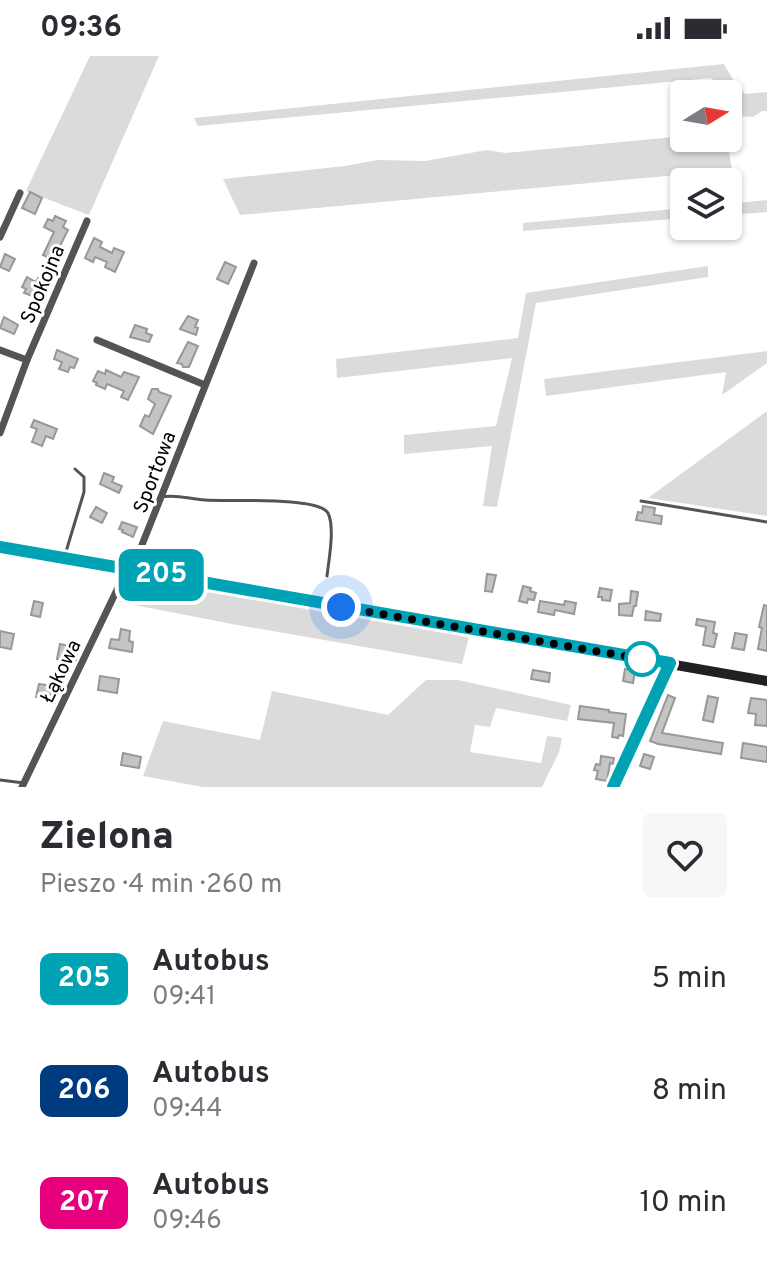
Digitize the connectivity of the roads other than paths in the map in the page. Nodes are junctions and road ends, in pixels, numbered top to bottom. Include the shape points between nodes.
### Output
1 (20, 193) dead end
2 (87, 221) dead end
3 (0, 237) edge
4 (254, 263) dead end
5 (97, 340) dead end
6 (0, 350) edge
7 (27, 360) junction
8 (205, 385) junction
9 (0, 433) edge
10 (75, 469) dead end
11 (161, 497) junction
12 (641, 501) dead end
13 (767, 522) edge
14 (0, 547) edge
15 (64, 558) junction
16 (129, 570) junction
17 (327, 576) dead end
18 (670, 663) junction
19 (767, 681) edge
20 (0, 780) edge
21 (23, 785) edge
22 (613, 787) edge

1 - 3 street
2 - 7 street, Spokojna
4 - 8 street, Sportowa
5 - 8 street
6 - 7 street
7 - 9 street, Spokojna
8 - 11 street, Sportowa
10 - 15 lane via 84,477 84,492
11 - 16 street, Sportowa
11 - 17 lane via 320,506 331,527
12 - 13 lane
14 - 15 main road
15 - 16 main road
16 - 18 main road
16 - 21 street, Łąkowa
18 - 19 main road
18 - 22 street
20 - 21 lane

